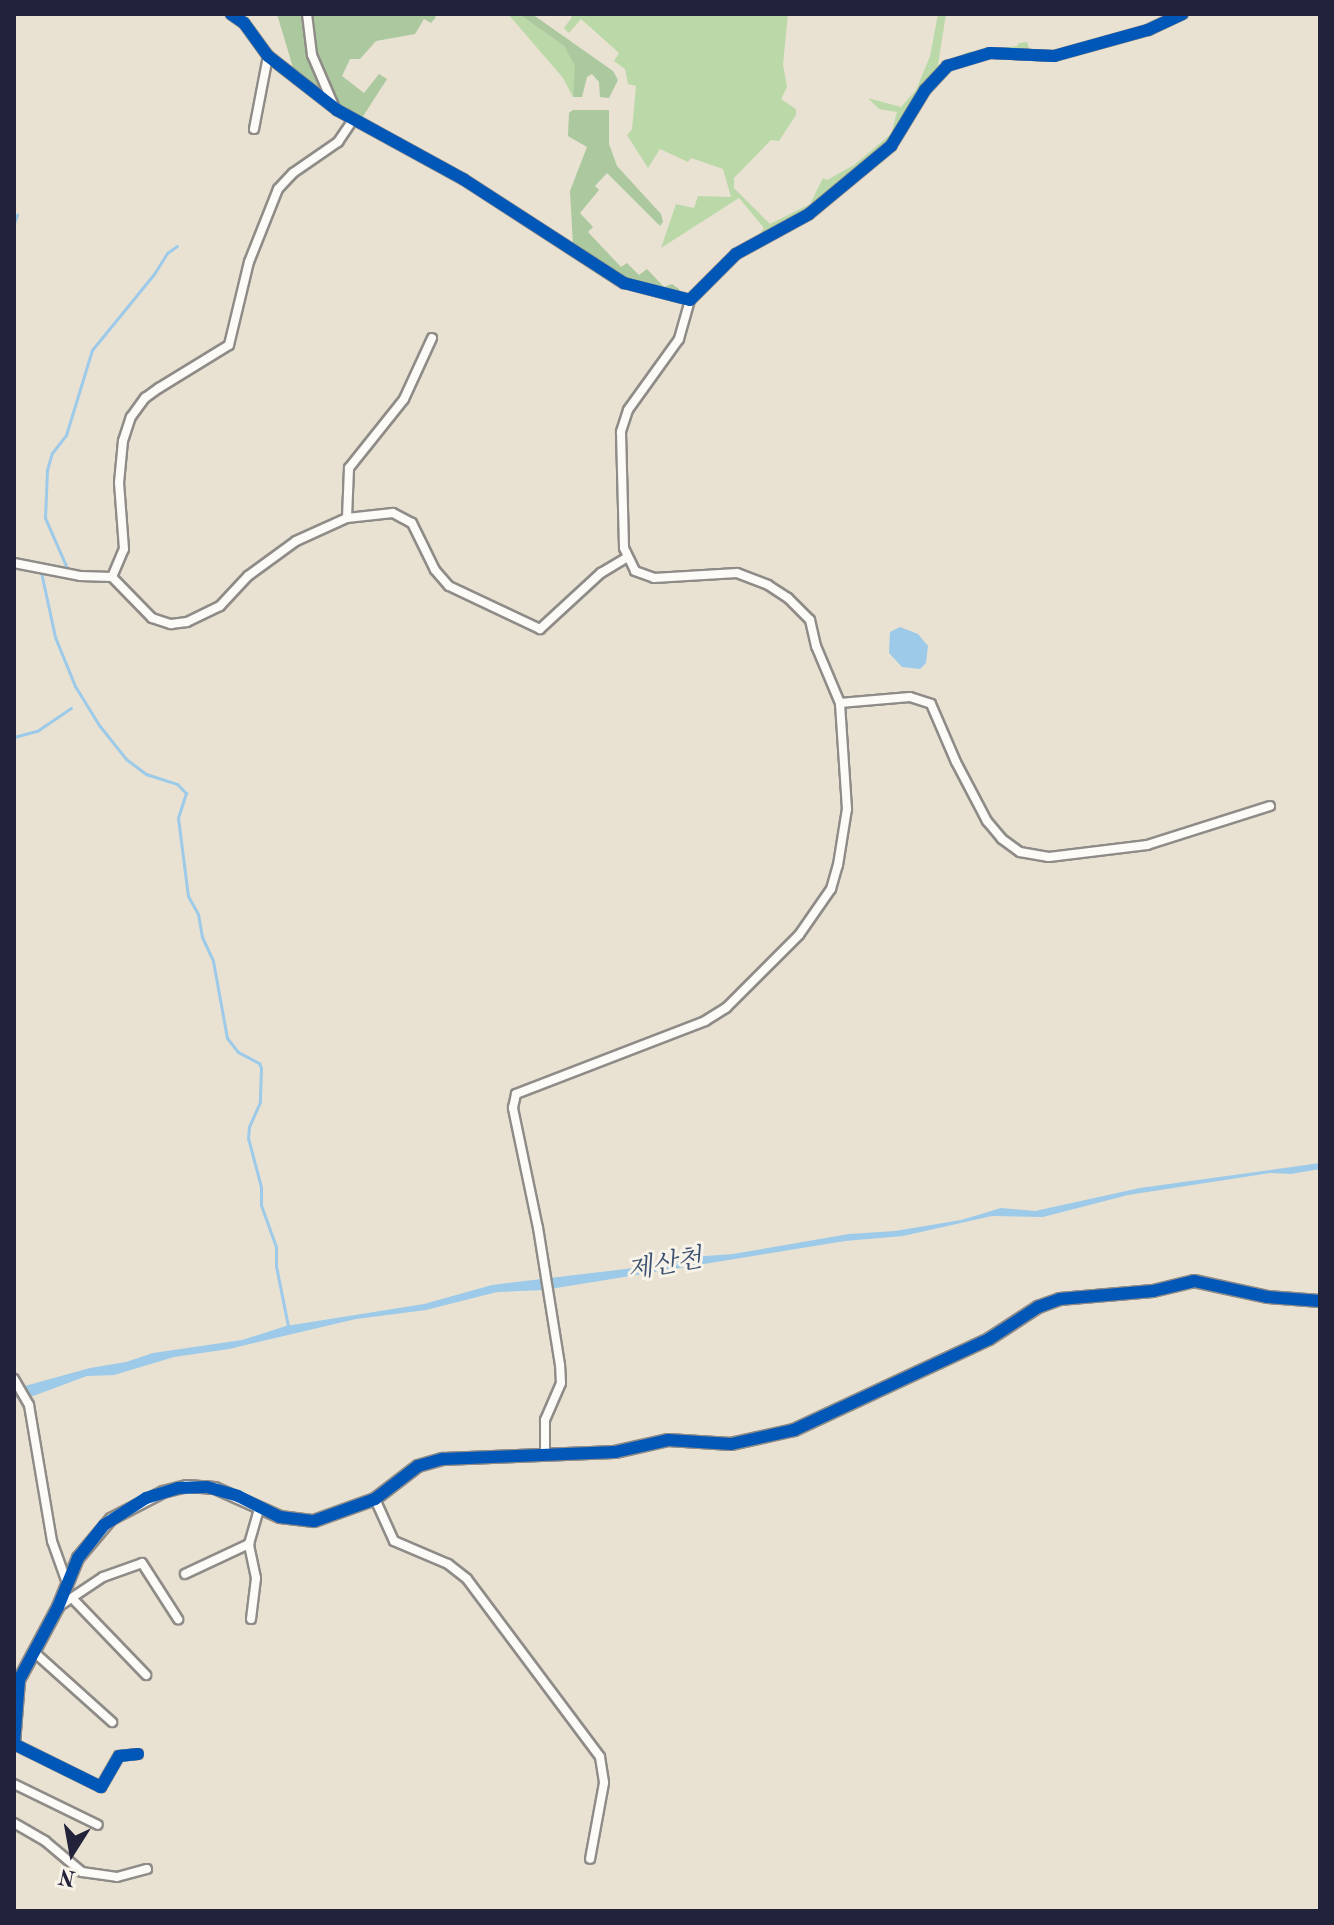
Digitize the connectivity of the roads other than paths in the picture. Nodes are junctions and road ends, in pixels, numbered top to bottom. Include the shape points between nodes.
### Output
1 (231, 14) edge
2 (307, 14) edge
3 (1183, 14) edge
4 (268, 56) junction
5 (337, 110) junction
6 (353, 120) junction
7 (254, 129) dead end
8 (690, 300) junction
9 (432, 338) dead end
10 (347, 518) junction
11 (626, 558) junction
12 (14, 563) edge
13 (112, 577) junction
14 (840, 703) junction
15 (1270, 806) dead end
16 (1320, 1301) edge
17 (14, 1379) edge
18 (545, 1454) junction
19 (375, 1499) junction
20 (259, 1509) junction
21 (249, 1544) junction
22 (185, 1574) dead end
23 (66, 1580) junction
24 (72, 1598) junction
25 (58, 1607) junction
26 (178, 1619) dead end
27 (251, 1619) dead end
28 (34, 1652) junction
29 (146, 1675) dead end
30 (112, 1722) dead end
31 (14, 1744) edge
32 (138, 1754) dead end
33 (14, 1784) edge
34 (14, 1823) edge
35 (98, 1825) dead end
36 (590, 1859) dead end
37 (147, 1869) dead end

1 - 4 street
2 - 5 street via 312,55
3 - 8 street via 1148,30 1054,56 1000,52 947,66 925,90 891,146 809,214 736,254
4 - 5 street
4 - 7 street
5 - 6 street
6 - 8 street via 463,179 624,283
6 - 13 street via 338,142 278,189 249,262 229,345 159,388 131,417 119,483 124,549
8 - 11 street via 679,339 628,410 621,432
9 - 10 street via 404,399 352,462
10 - 11 street via 400,514 412,523 449,586 535,629
10 - 13 street via 285,547 220,606 187,622 152,618
11 - 14 street via 635,571 654,578 728,572 779,591 810,620
12 - 13 street
14 - 15 street via 910,697 931,704 987,821 1014,850 1029,855 1065,856 1147,845
14 - 18 street via 847,799 838,865 831,889 799,935 726,1008 705,1021 516,1094 513,1108 561,1378 545,1420
16 - 18 street via 1268,1297 1194,1281 1153,1291 1075,1296 1038,1307 981,1343 794,1430 731,1444 668,1440 615,1452
17 - 23 street via 29,1405 52,1541
18 - 19 street via 432,1461
19 - 20 street via 314,1521 290,1520
19 - 36 street via 394,1541 448,1564 467,1579 600,1757 604,1783
20 - 21 street
20 - 23 street via 207,1487 163,1492 131,1506 98,1531
21 - 22 street
21 - 27 street via 256,1578
23 - 25 street
24 - 25 street
24 - 26 street via 103,1577 142,1563
24 - 29 street
25 - 28 street
28 - 30 street
28 - 31 street via 17,1690
31 - 32 street via 101,1787 119,1756
33 - 35 street
34 - 37 street via 82,1872 117,1877

